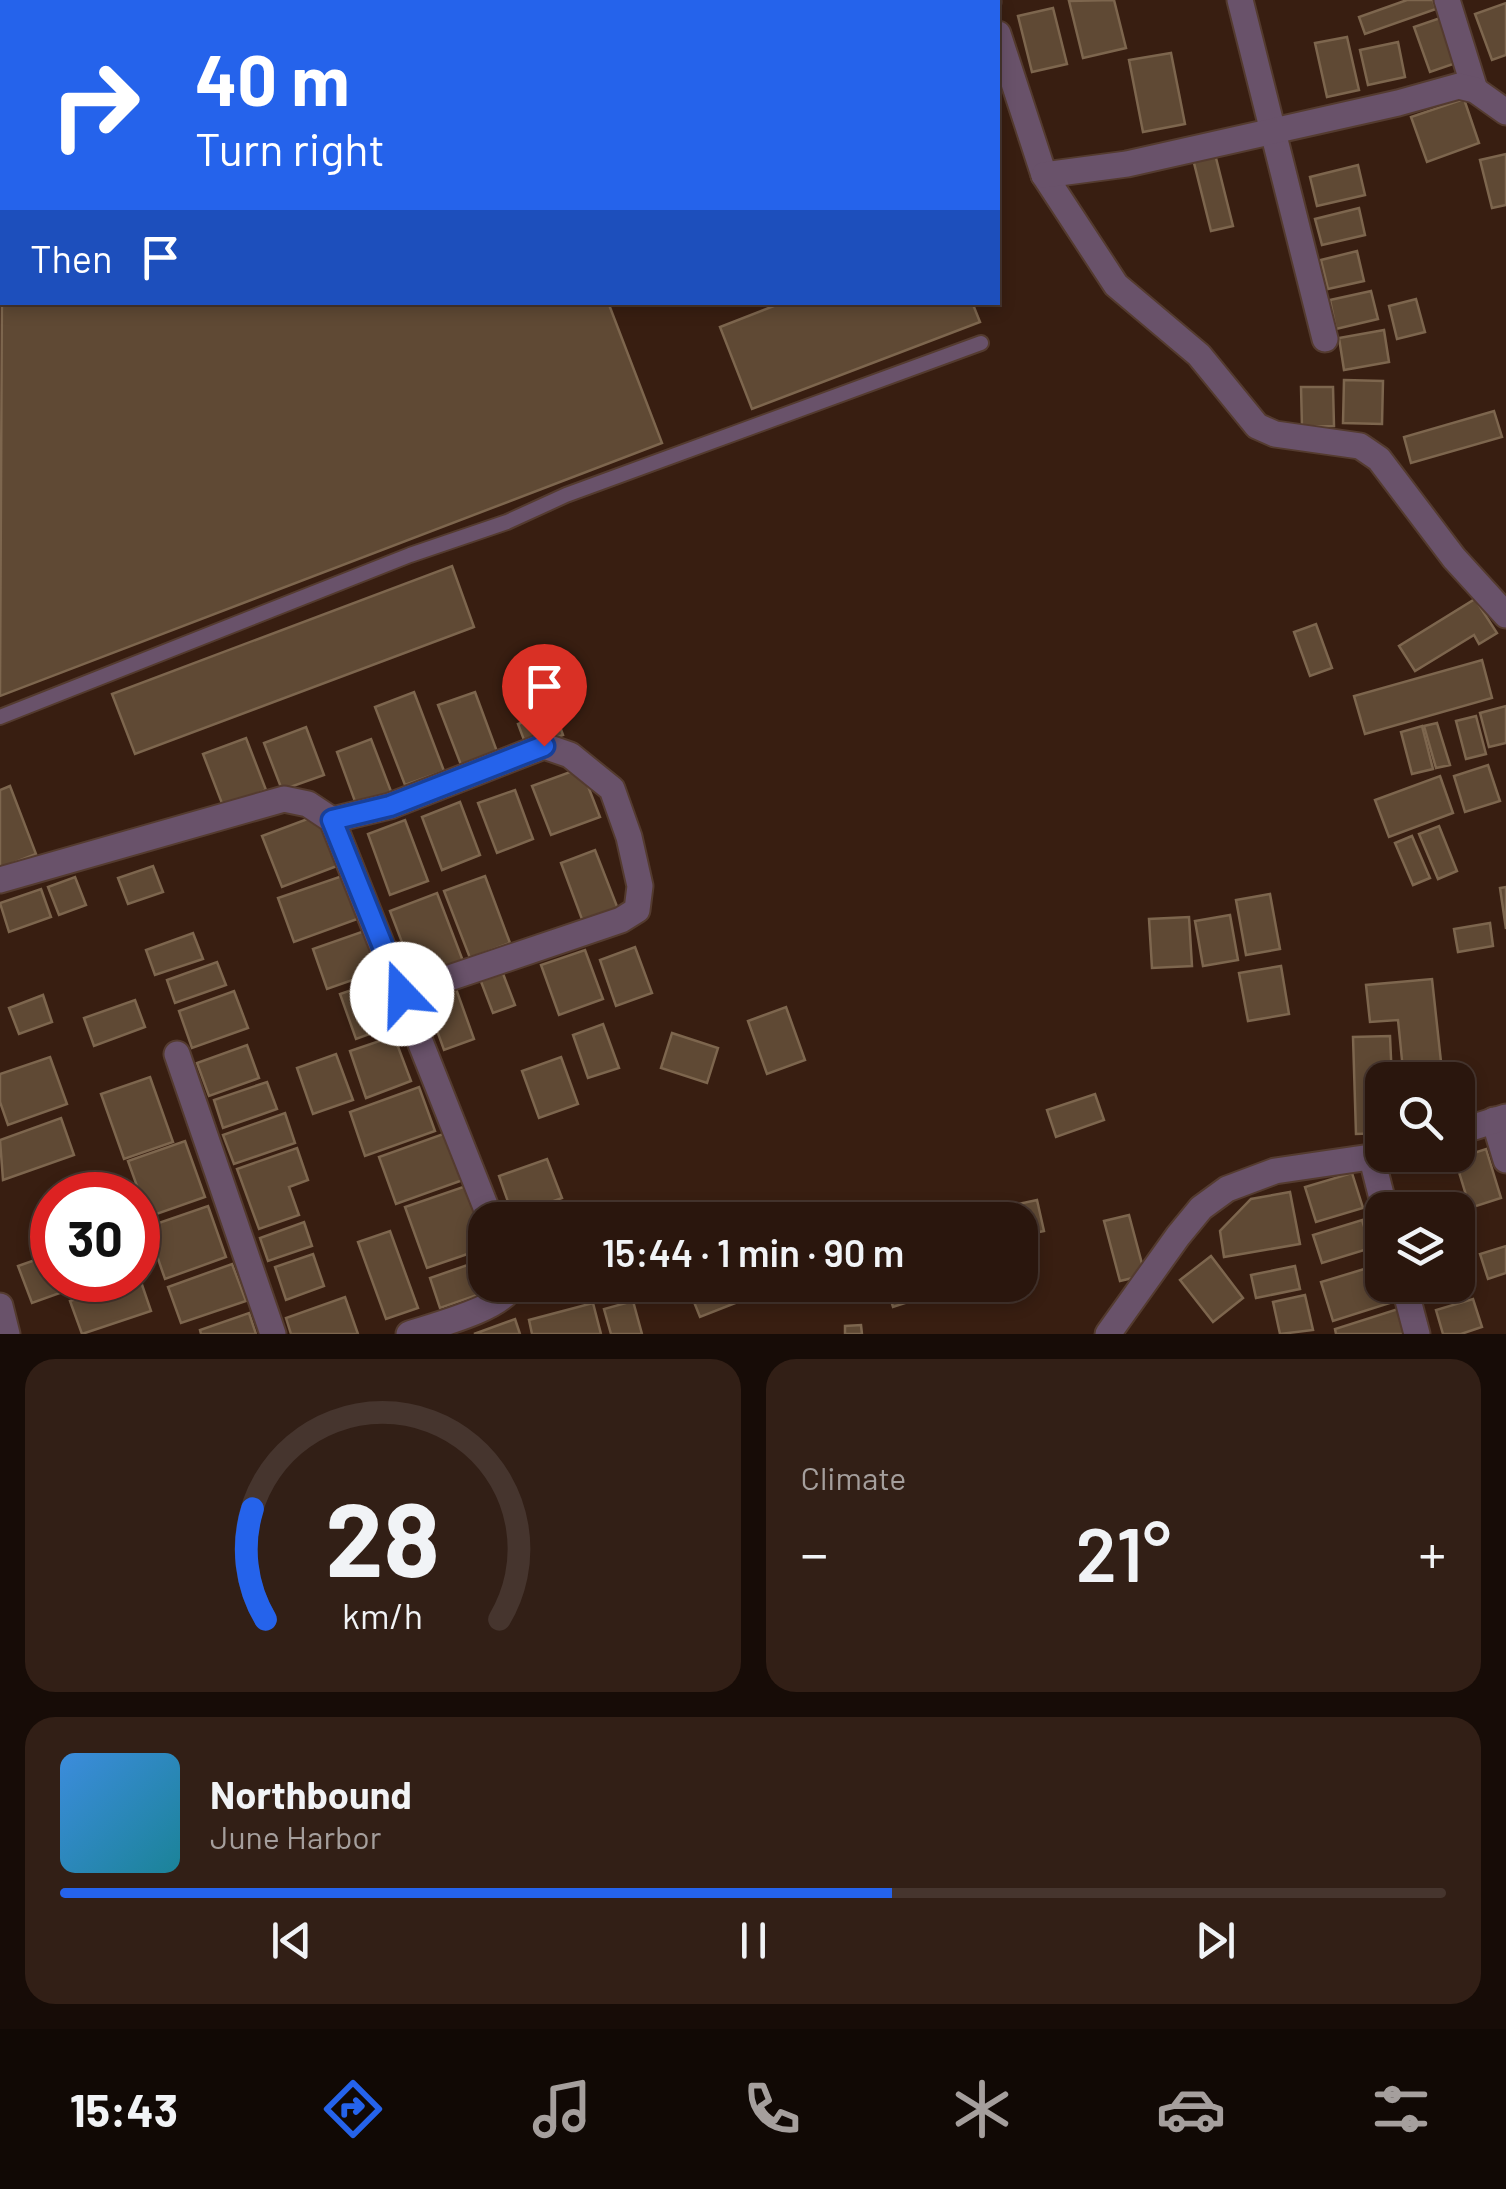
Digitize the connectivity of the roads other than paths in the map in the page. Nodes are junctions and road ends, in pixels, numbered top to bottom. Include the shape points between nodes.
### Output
1 (1240, 0) edge
2 (1447, 0) edge
3 (1000, 40) edge
4 (1475, 90) junction
5 (1506, 112) edge
6 (1273, 130) junction
7 (1044, 175) junction
8 (1325, 339) dead end
9 (981, 343) dead end
10 (1506, 614) edge
11 (0, 717) edge
12 (332, 820) junction
13 (0, 880) edge
14 (402, 994) junction
15 (177, 1054) dead end
16 (1500, 1119) edge
17 (1475, 1127) edge
18 (1365, 1158) edge
19 (1506, 1160) edge
20 (484, 1202) edge
21 (497, 1302) edge
22 (1409, 1302) edge
23 (0, 1306) edge
24 (414, 1333) edge
25 (8, 1334) edge
26 (273, 1334) edge
27 (1108, 1334) edge
28 (1417, 1334) edge

1 - 6 street
2 - 4 street
3 - 7 street
4 - 5 street
4 - 6 street via 1459,86
6 - 7 street via 1127,164
6 - 8 street
7 - 10 street via 1116,285 1199,355 1257,426 1360,446 1379,458
9 - 11 lane via 566,495
12 - 13 street via 308,804 284,799
12 - 14 street
12 - 14 street via 390,806 544,746 570,755 612,789 640,886 636,910
14 - 20 street
15 - 26 street
16 - 17 street
16 - 19 street
18 - 27 street via 1275,1171 1227,1189 1178,1236
21 - 24 street
22 - 28 street
23 - 25 street

